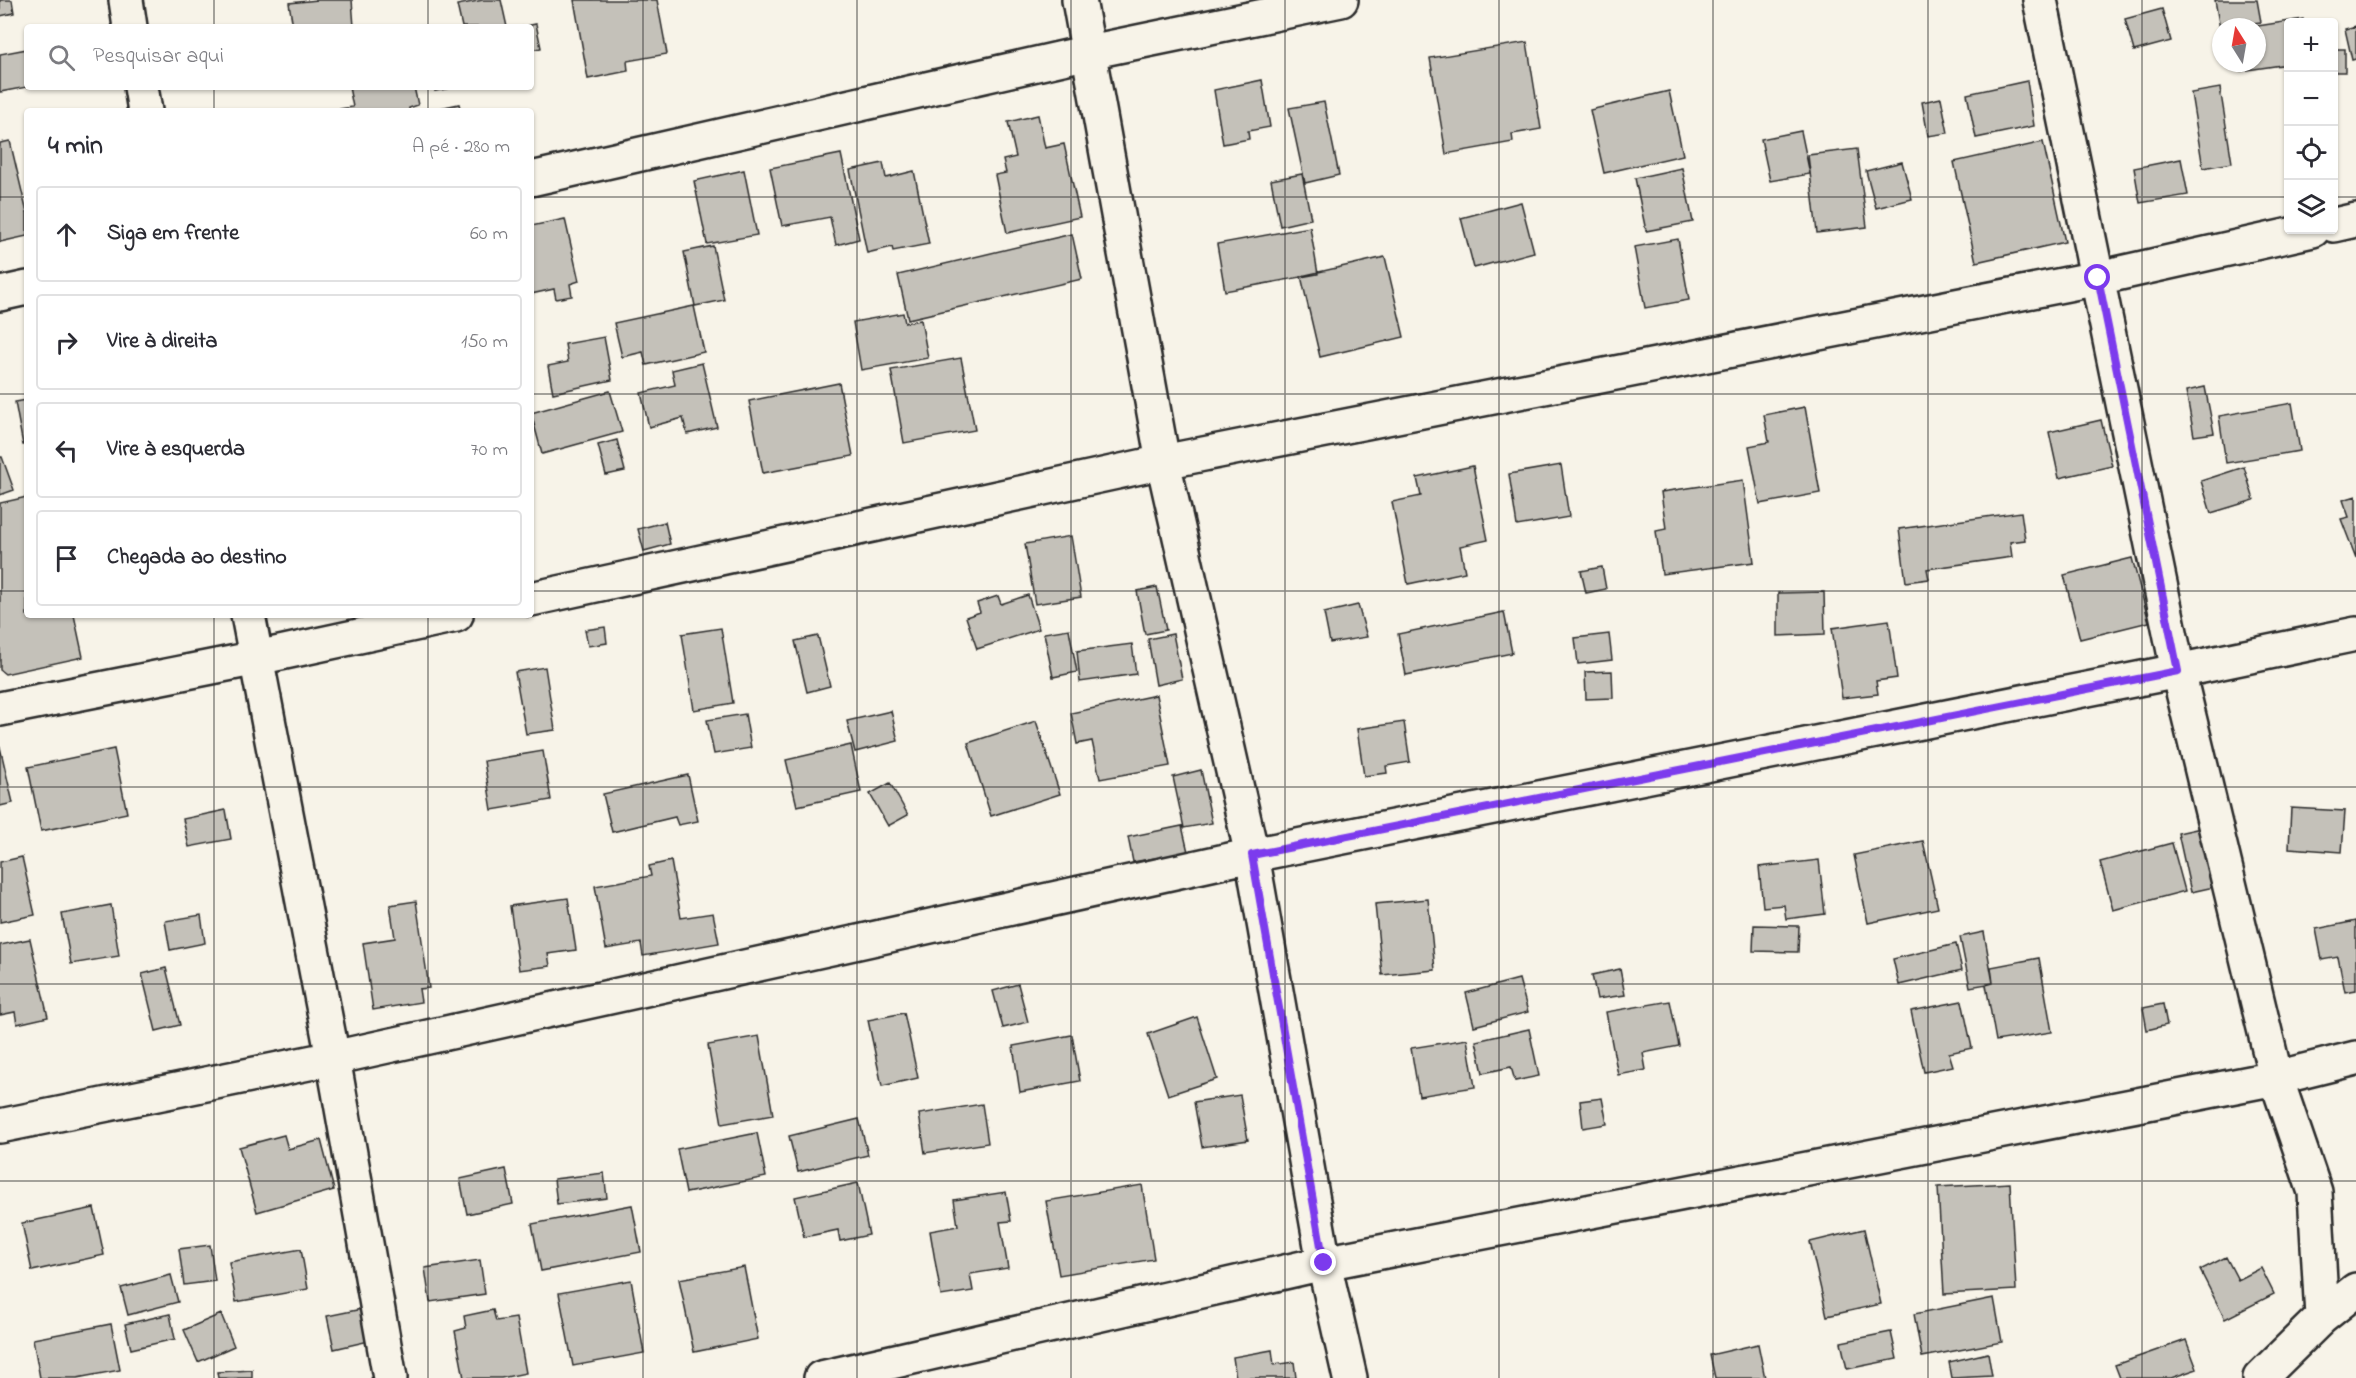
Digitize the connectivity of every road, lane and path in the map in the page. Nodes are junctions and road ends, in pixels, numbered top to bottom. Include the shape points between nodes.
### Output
1 (126, 0) edge
2 (1079, 0) edge
3 (1341, 0) edge
4 (2040, 0) edge
5 (130, 24) edge
6 (1089, 52) junction
7 (142, 90) edge
8 (145, 108) edge
9 (534, 178) edge
10 (2356, 220) edge
11 (2338, 224) edge
12 (2295, 234) edge
13 (2098, 278) junction
14 (24, 289) edge
15 (0, 294) edge
16 (1163, 462) junction
17 (534, 598) edge
18 (249, 618) edge
19 (442, 618) edge
20 (2356, 634) edge
21 (257, 658) junction
22 (2178, 671) junction
23 (0, 709) edge
24 (1252, 855) junction
25 (333, 1058) junction
26 (2356, 1058) edge
27 (2276, 1078) junction
28 (0, 1126) edge
29 (1324, 1263) junction
30 (2356, 1290) edge
31 (2322, 1317) junction
32 (390, 1378) edge
33 (821, 1378) edge
34 (1350, 1378) edge
35 (2260, 1378) edge

1 - 5 street
2 - 6 street
3 - 6 street
4 - 13 street
6 - 9 street
6 - 16 street
7 - 8 street
10 - 11 street
12 - 13 street
13 - 16 street
13 - 22 street
14 - 15 street
16 - 17 street
16 - 24 street
18 - 21 street
19 - 21 street
20 - 22 street
21 - 23 street
21 - 25 street
22 - 24 street
22 - 27 street
24 - 25 street
24 - 29 street
25 - 28 street
25 - 32 street
26 - 27 street
27 - 29 street
27 - 31 street via 2314,1192
29 - 33 street
29 - 34 street
30 - 31 street
31 - 35 street

